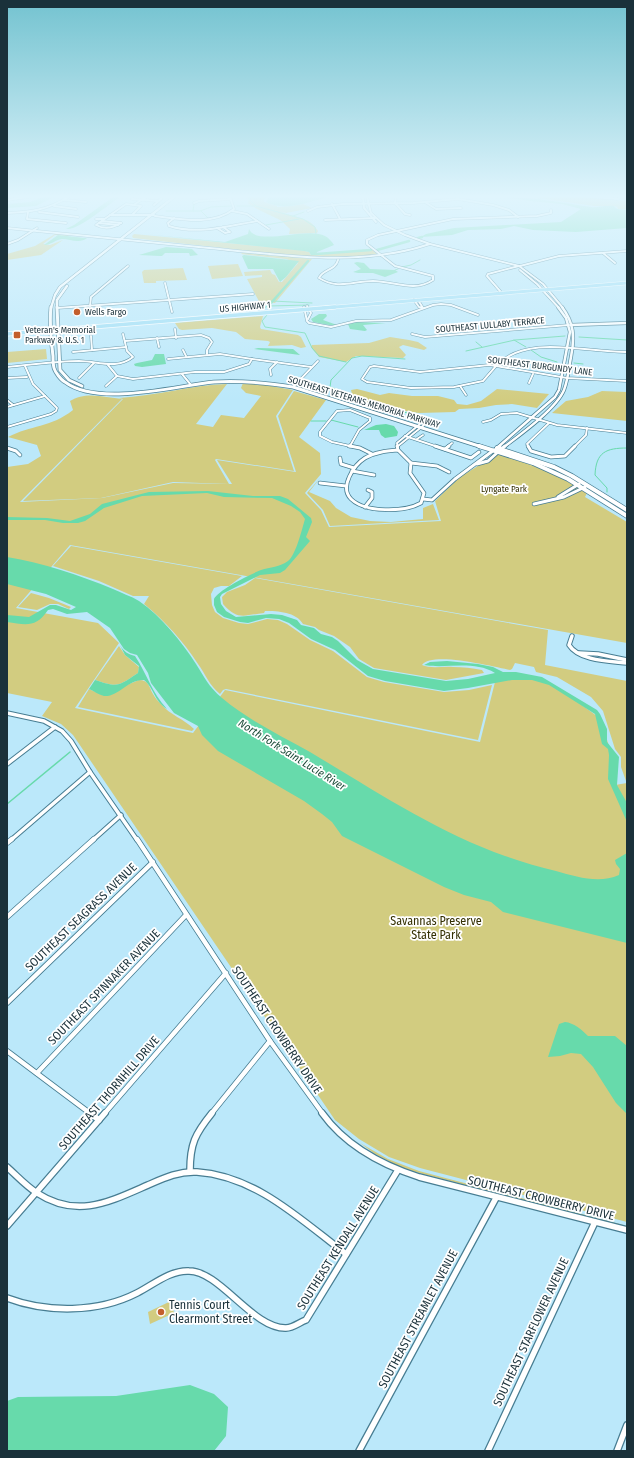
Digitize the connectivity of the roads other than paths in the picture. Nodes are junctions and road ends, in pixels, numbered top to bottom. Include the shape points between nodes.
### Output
1 (89, 265) edge
2 (90, 265) edge
3 (336, 265) edge
4 (394, 265) edge
5 (509, 265) edge
6 (517, 265) edge
7 (524, 265) edge
8 (128, 266) dead end
9 (520, 266) junction
10 (515, 267) junction
11 (627, 282) edge
12 (165, 283) dead end
13 (544, 289) junction
14 (500, 291) junction
15 (254, 294) dead end
16 (420, 299) junction
17 (169, 300) junction
18 (414, 300) junction
19 (90, 306) junction
20 (306, 308) junction
21 (423, 308) junction
22 (57, 309) junction
23 (172, 312) dead end
24 (478, 315) dead end
25 (175, 317) junction
26 (308, 319) junction
27 (166, 320) junction
28 (627, 324) edge
29 (569, 325) junction
30 (573, 325) junction
31 (57, 328) junction
32 (51, 329) junction
33 (175, 329) dead end
34 (7, 332) edge
35 (123, 334) dead end
36 (412, 334) dead end
37 (91, 336) dead end
38 (157, 338) junction
39 (176, 338) junction
40 (125, 341) junction
41 (126, 347) junction
42 (159, 347) dead end
43 (567, 348) junction
44 (572, 349) junction
45 (92, 350) junction
46 (183, 350) dead end
47 (73, 352) dead end
48 (627, 352) edge
49 (207, 354) junction
50 (186, 356) junction
51 (168, 359) dead end
52 (252, 359) junction
53 (318, 361) dead end
54 (277, 362) junction
55 (54, 363) junction
56 (59, 363) junction
57 (94, 363) junction
58 (495, 365) junction
59 (25, 366) junction
60 (108, 366) junction
61 (7, 367) edge
62 (311, 368) junction
63 (182, 374) junction
64 (533, 374) junction
65 (271, 375) dead end
66 (117, 376) junction
67 (27, 377) junction
68 (562, 377) junction
69 (566, 377) junction
70 (7, 378) edge
71 (79, 378) dead end
72 (627, 381) edge
73 (529, 383) dead end
74 (190, 384) junction
75 (106, 386) dead end
76 (294, 386) junction
77 (460, 386) junction
78 (466, 395) dead end
79 (44, 396) junction
80 (7, 400) edge
81 (13, 405) junction
82 (7, 406) edge
83 (532, 418) junction
84 (537, 419) junction
85 (483, 422) dead end
86 (549, 423) junction
87 (420, 425) junction
88 (7, 427) edge
89 (587, 428) junction
90 (627, 433) edge
91 (423, 434) dead end
92 (405, 436) junction
93 (408, 437) junction
94 (417, 440) junction
95 (452, 443) dead end
96 (398, 446) junction
97 (350, 447) junction
98 (7, 448) edge
99 (445, 449) junction
100 (398, 450) junction
101 (498, 450) junction
102 (479, 452) dead end
103 (372, 454) junction
104 (20, 455) dead end
105 (340, 458) dead end
106 (411, 463) junction
107 (353, 470) junction
108 (449, 472) dead end
109 (374, 475) dead end
110 (582, 482) junction
111 (320, 483) dead end
112 (577, 485) junction
113 (346, 486) junction
114 (588, 486) junction
115 (583, 488) junction
116 (368, 490) dead end
117 (569, 490) junction
118 (575, 492) junction
119 (557, 498) junction
120 (423, 499) junction
121 (534, 504) dead end
122 (365, 508) junction
123 (627, 510) edge
124 (627, 516) edge
125 (572, 636) dead end
126 (577, 653) junction
127 (605, 655) junction
128 (604, 660) junction
129 (627, 661) edge
130 (7, 713) edge
131 (55, 727) junction
132 (8, 762) edge
133 (90, 772) junction
134 (121, 815) junction
135 (7, 842) edge
136 (152, 862) junction
137 (186, 915) junction
138 (7, 917) edge
139 (226, 973) junction
140 (7, 1003) edge
141 (270, 1041) junction
142 (7, 1051) edge
143 (37, 1073) junction
144 (99, 1120) junction
145 (7, 1167) edge
146 (398, 1170) junction
147 (190, 1172) junction
148 (36, 1192) junction
149 (496, 1198) junction
150 (595, 1222) junction
151 (7, 1226) edge
152 (627, 1230) edge
153 (346, 1254) junction
154 (7, 1298) edge
155 (627, 1425) edge
156 (359, 1451) edge
157 (488, 1451) edge
158 (617, 1451) edge

1 - 32 main road, SOUTHEAST VETERANS MEMORIAL PARKWAY via 56,291 51,302
2 - 22 main road, SOUTHEAST VETERANS MEMORIAL PARKWAY via 63,289 57,300
3 - 4 street via 320,278 334,285 344,286 374,281 417,286 433,280 434,277 430,274
5 - 10 street
6 - 9 street
7 - 9 street
8 - 19 street via 91,297
9 - 10 street
9 - 13 street via 532,274
10 - 13 street
10 - 14 street via 488,274
11 - 13 main road, US HIGHWAY 1
12 - 17 street
13 - 14 main road, US HIGHWAY 1
13 - 16 main road, US HIGHWAY 1
13 - 29 street
13 - 30 street via 568,314
14 - 16 main road, US HIGHWAY 1
15 - 17 street
16 - 18 main road, US HIGHWAY 1
16 - 20 main road, US HIGHWAY 1
16 - 21 street
17 - 19 street
17 - 23 street
18 - 20 main road, US HIGHWAY 1
18 - 21 street via 419,308
19 - 22 street
20 - 25 main road, US HIGHWAY 1
20 - 26 street
20 - 26 street via 311,313
20 - 27 main road, US HIGHWAY 1
21 - 24 street via 446,304
21 - 26 street via 391,320 356,321 334,327 312,325
22 - 31 main road, SOUTHEAST VETERANS MEMORIAL PARKWAY
25 - 27 main road
25 - 31 main road, US HIGHWAY 1
27 - 31 main road, US HIGHWAY 1
28 - 30 street
29 - 30 street
29 - 36 street, SOUTHEAST LULLABY TERRACE via 425,337
29 - 43 street
30 - 44 street
31 - 32 main road, US HIGHWAY 1
31 - 56 main road, SOUTHEAST VETERANS MEMORIAL PARKWAY
32 - 34 main road, US HIGHWAY 1
32 - 55 main road, SOUTHEAST VETERANS MEMORIAL PARKWAY
33 - 39 street
35 - 40 street
37 - 45 street
38 - 39 street
38 - 40 street
38 - 42 street
39 - 49 street via 207,336 212,342
40 - 41 street
41 - 45 street
41 - 60 street via 132,355 130,359
43 - 44 street
43 - 58 street via 529,348
43 - 68 street
44 - 48 street
44 - 69 street
45 - 47 street
46 - 50 street
49 - 50 street
49 - 52 street via 238,354
50 - 51 street
52 - 54 street
52 - 63 street via 249,364 237,370
53 - 62 street
54 - 62 street
54 - 65 street via 270,369
55 - 56 street
55 - 59 street
55 - 74 main road, SOUTHEAST VETERANS MEMORIAL PARKWAY via 56,374 65,382 98,393 137,393
56 - 57 street
56 - 74 main road, SOUTHEAST VETERANS MEMORIAL PARKWAY via 62,373 71,381 100,390 118,392
57 - 60 street
57 - 71 street
58 - 64 street, SOUTHEAST BURGUNDY LANE
58 - 77 street via 483,381
58 - 77 street, SOUTHEAST BURGUNDY LANE via 420,372 374,366 370,367 362,379 367,382 412,388
59 - 61 street
59 - 67 street
60 - 66 street
62 - 76 street
63 - 66 street via 133,379
63 - 74 street
64 - 68 street, SOUTHEAST BURGUNDY LANE
64 - 73 street
66 - 75 street
67 - 70 street
67 - 79 street
68 - 69 street, SOUTHEAST BURGUNDY LANE
68 - 83 street via 555,397
69 - 72 street, SOUTHEAST BURGUNDY LANE
69 - 84 street via 560,397
74 - 76 main road, SOUTHEAST VETERANS MEMORIAL PARKWAY via 238,381
76 - 87 main road, SOUTHEAST VETERANS MEMORIAL PARKWAY
77 - 78 street
79 - 81 street
79 - 88 street via 57,408 56,411
80 - 81 street
81 - 82 street
83 - 84 street
83 - 85 street via 510,412
83 - 101 street
84 - 86 street
84 - 101 street
86 - 89 street
86 - 89 street via 527,444 531,451 551,457 565,456 586,435
87 - 92 street
87 - 93 street
87 - 101 main road, SOUTHEAST VETERANS MEMORIAL PARKWAY
89 - 90 street
91 - 94 street
92 - 93 street
92 - 96 street via 398,441
93 - 94 street
93 - 96 street
94 - 99 street
95 - 99 street
96 - 100 street
97 - 97 street via 336,444 320,436 320,432 338,411 350,410 370,418 370,421 359,430
97 - 103 street via 364,449
98 - 104 street
99 - 102 street via 471,458
100 - 103 street
100 - 106 street
101 - 110 main road, SOUTHEAST VETERANS MEMORIAL PARKWAY via 554,467
101 - 112 main road, SOUTHEAST VETERANS MEMORIAL PARKWAY via 550,470
101 - 120 street via 488,461 476,465 455,479 432,500
103 - 107 street
105 - 107 street via 341,464
106 - 108 street via 437,466
106 - 120 street via 410,473 424,493
107 - 109 street
107 - 113 street
110 - 112 street
110 - 114 main road, SOUTHEAST VETERANS MEMORIAL PARKWAY
111 - 113 street
112 - 115 main road, SOUTHEAST VETERANS MEMORIAL PARKWAY
112 - 117 street
113 - 122 street via 346,494 351,500
114 - 115 street
114 - 123 main road, SOUTHEAST VETERANS MEMORIAL PARKWAY
115 - 118 street
115 - 124 main road, SOUTHEAST VETERANS MEMORIAL PARKWAY
116 - 122 street via 372,492 372,498
117 - 118 street
117 - 119 street
118 - 119 street
119 - 121 street
120 - 122 street via 420,504 410,507 385,510
125 - 126 street via 569,648
126 - 127 street
126 - 128 street
127 - 128 street
127 - 129 street
128 - 129 street
130 - 131 street, SOUTHEAST CROWBERRY DRIVE via 44,721
131 - 132 street
131 - 133 street, SOUTHEAST CROWBERRY DRIVE via 71,741
133 - 134 street, SOUTHEAST CROWBERRY DRIVE
133 - 135 street
134 - 136 street, SOUTHEAST CROWBERRY DRIVE
134 - 138 street
136 - 137 street, SOUTHEAST CROWBERRY DRIVE
136 - 140 street, SOUTHEAST SEAGRASS AVENUE
137 - 139 street, SOUTHEAST CROWBERRY DRIVE
137 - 143 street, SOUTHEAST SPINNAKER AVENUE
139 - 141 street, SOUTHEAST CROWBERRY DRIVE
139 - 144 street, SOUTHEAST THORNHILL DRIVE
141 - 146 street, SOUTHEAST CROWBERRY DRIVE via 324,1116 348,1141
141 - 147 street via 198,1130 190,1153
142 - 143 street
143 - 144 street
144 - 148 street, SOUTHEAST THORNHILL DRIVE
145 - 148 street
146 - 149 street, SOUTHEAST CROWBERRY DRIVE
146 - 153 street, SOUTHEAST KENDALL AVENUE
147 - 148 street via 163,1178 108,1203 91,1207 69,1206
147 - 153 street via 228,1177 249,1185
148 - 151 street, SOUTHEAST THORNHILL DRIVE
149 - 150 street, SOUTHEAST CROWBERRY DRIVE
149 - 156 street, SOUTHEAST STREAMLET AVENUE
150 - 152 street, SOUTHEAST CROWBERRY DRIVE
150 - 157 street, SOUTHEAST STARFLOWER AVENUE
153 - 154 street, SOUTHEAST KENDALL AVENUE via 306,1320 287,1328 270,1324 208,1276 195,1271 178,1272 130,1296 86,1308 45,1309
155 - 158 street

